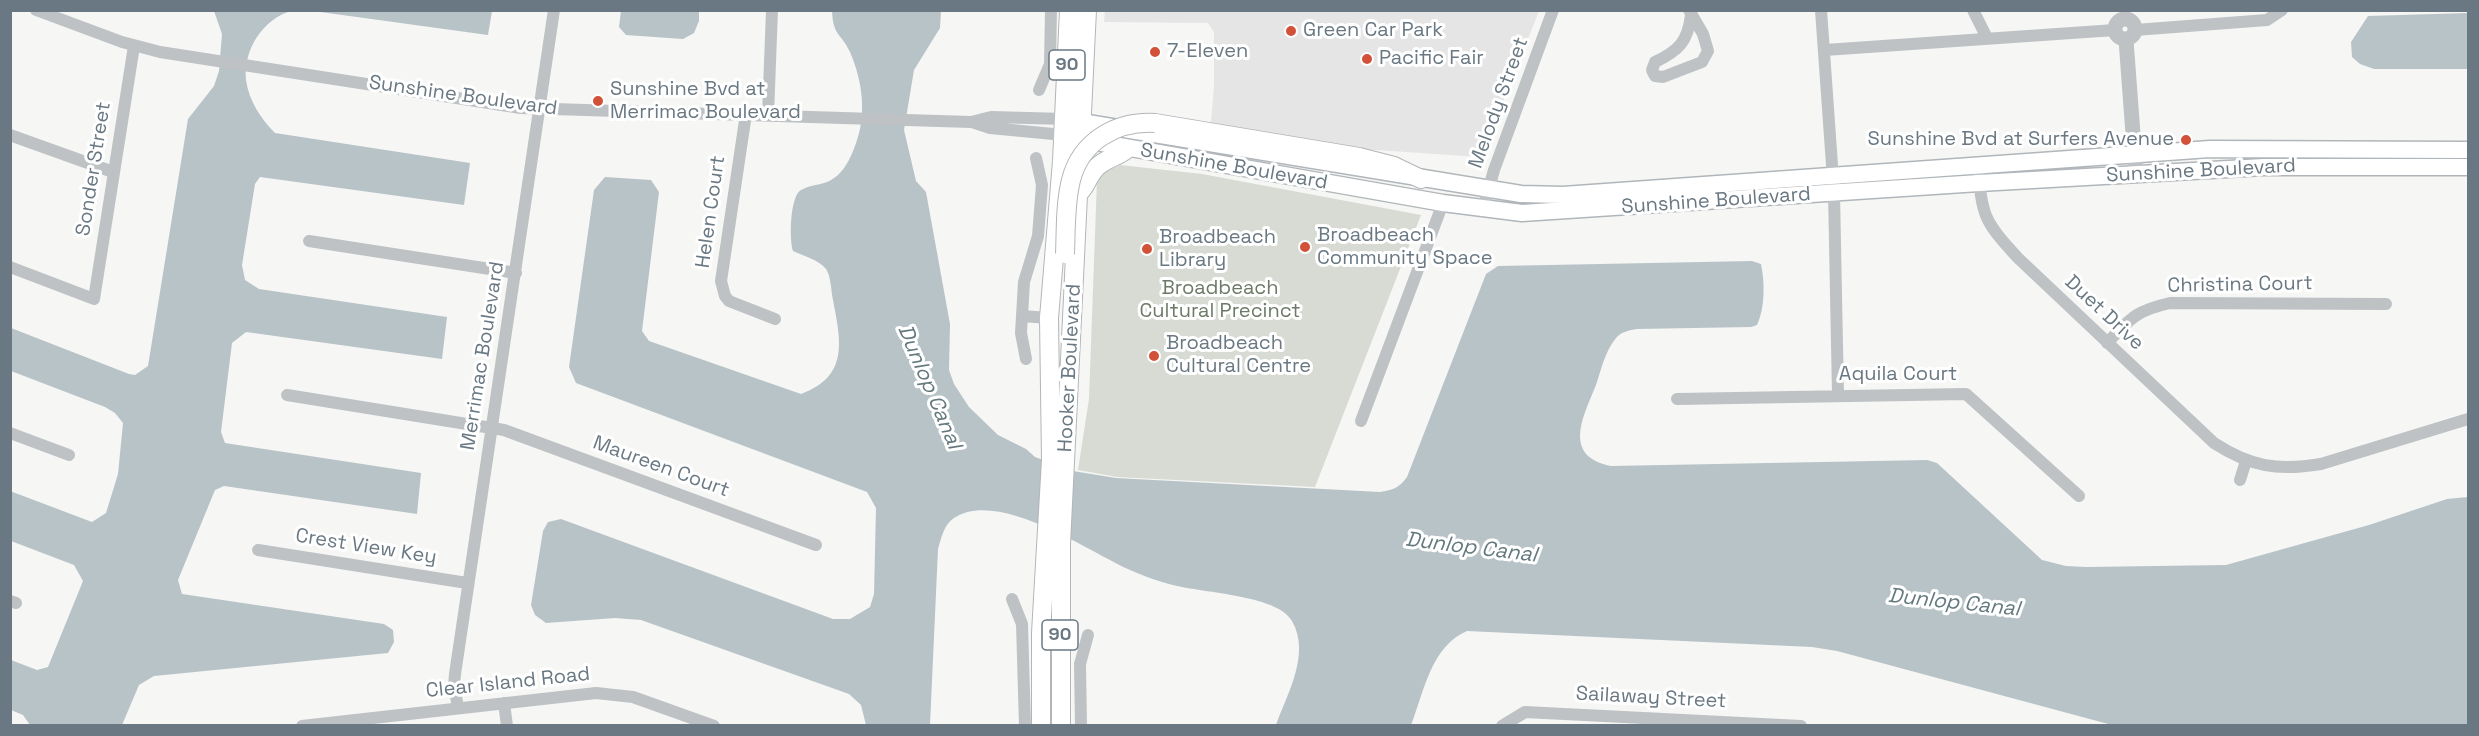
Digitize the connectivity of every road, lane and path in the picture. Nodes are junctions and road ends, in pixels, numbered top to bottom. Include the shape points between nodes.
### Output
1 (36, 10) edge
2 (554, 10) edge
3 (772, 10) edge
4 (1051, 10) edge
5 (1069, 10) edge
6 (1087, 10) edge
7 (1553, 10) edge
8 (1821, 10) edge
9 (1972, 10) edge
10 (2282, 10) edge
11 (1690, 13) edge
12 (2123, 26) edge
13 (1987, 38) junction
14 (134, 45) junction
15 (1825, 50) junction
16 (1039, 90) dead end
17 (540, 109) junction
18 (746, 114) junction
19 (768, 115) junction
20 (1073, 129) junction
21 (10, 135) edge
22 (1127, 149) junction
23 (2469, 150) edge
24 (2135, 153) junction
25 (1036, 158) dead end
26 (1977, 165) junction
27 (2469, 167) edge
28 (113, 172) junction
29 (2136, 174) junction
30 (1833, 176) junction
31 (1421, 179) junction
32 (1979, 183) junction
33 (1488, 189) junction
34 (1079, 193) junction
35 (1834, 193) junction
36 (1443, 203) junction
37 (1483, 209) junction
38 (309, 241) dead end
39 (10, 267) edge
40 (516, 273) junction
41 (2386, 304) dead end
42 (1022, 316) junction
43 (1049, 318) junction
44 (775, 319) dead end
45 (2107, 343) junction
46 (1026, 359) dead end
47 (1050, 371) junction
48 (1838, 394) junction
49 (287, 395) dead end
50 (1677, 399) dead end
51 (2469, 419) edge
52 (1361, 421) dead end
53 (492, 428) junction
54 (10, 433) edge
55 (69, 455) dead end
56 (1058, 460) junction
57 (2246, 461) junction
58 (2240, 480) dead end
59 (2079, 496) dead end
60 (1054, 540) junction
61 (816, 545) dead end
62 (258, 550) dead end
63 (467, 583) junction
64 (1012, 599) dead end
65 (1088, 635) dead end
66 (504, 703) junction
67 (458, 707) junction
68 (302, 726) edge
69 (507, 726) edge
70 (714, 726) edge
71 (1025, 726) edge
72 (1041, 726) edge
73 (1060, 726) edge
74 (1081, 726) edge
75 (1502, 726) edge
76 (1801, 726) edge

1 - 14 street, Sunshine Boulevard
2 - 17 street, Merrimac Boulevard
3 - 19 street
4 - 16 street via 1050,64
5 - 20 main road, Hooker Boulevard / 90
6 - 20 main road, Hooker Boulevard / 90
7 - 33 street, Melody Street
8 - 15 street
9 - 13 street
10 - 12 street via 2267,20
11 - 11 street via 1708,51 1702,62 1664,77 1655,76 1655,62 1683,42 1690,26
12 - 13 street
12 - 24 street
13 - 15 street
14 - 17 street, Sunshine Boulevard
14 - 28 street, Sonder Street
15 - 30 street
17 - 18 street, Sunshine Boulevard
17 - 40 street, Merrimac Boulevard
18 - 19 street, Sunshine Boulevard
18 - 44 street, Helen Court via 721,281 729,300
19 - 20 street, Sunshine Boulevard via 970,122 991,117
20 - 22 main road, Sunshine Boulevard
20 - 31 main road, Sunshine Boulevard
20 - 34 main road, Hooker Boulevard / 90
20 - 43 main road, Hooker Boulevard / 90
21 - 28 street
22 - 34 main road via 1098,166
22 - 36 main road, Sunshine Boulevard
23 - 24 main road, Sunshine Boulevard via 2210,149
24 - 26 main road, Sunshine Boulevard
24 - 29 street
25 - 42 street via 1042,185 1039,228 1024,282
26 - 30 main road, Sunshine Boulevard
26 - 32 street, Duet Drive
27 - 29 main road, Sunshine Boulevard via 2264,167
28 - 39 street, Sonder Street via 94,299
29 - 32 main road, Sunshine Boulevard
30 - 33 main road, Sunshine Boulevard via 1563,195
30 - 35 street
31 - 33 main road, Sunshine Boulevard
31 - 47 main road, bridge via 1394,166 1299,147 1155,123 1115,128 1090,145 1074,170 1069,187 1059,344
32 - 35 main road, Sunshine Boulevard
32 - 45 street, Duet Drive via 1983,212 1993,231
33 - 37 street, Melody Street
34 - 56 main road, Hooker Boulevard / 90
35 - 37 main road, Sunshine Boulevard via 1544,213
35 - 48 street
36 - 37 main road, Sunshine Boulevard
36 - 52 street
38 - 40 street
40 - 53 street, Merrimac Boulevard
41 - 45 street, Christina Court via 2170,303 2146,308
42 - 43 street, Hooker Boulevard
42 - 46 street
43 - 47 main road, Hooker Boulevard / 90
45 - 57 street, Duet Drive via 2214,443
47 - 56 main road, Hooker Boulevard / 90
48 - 50 street, Aquila Court
48 - 59 street, Aquila Court via 1966,394
49 - 53 street, Maureen Court
51 - 57 street, Duet Drive via 2321,464 2268,467
53 - 61 street, Maureen Court via 518,434
53 - 63 street, Merrimac Boulevard
54 - 55 street
56 - 60 main road, Hooker Boulevard / 90
57 - 58 street
60 - 72 main road, Hooker Boulevard / 90 via 1041,633
60 - 73 main road, Hooker Boulevard / 90
62 - 63 street, Crest View Key
63 - 67 street, Merrimac Boulevard via 455,674
64 - 71 street via 1022,624
65 - 74 street via 1080,664
66 - 67 street, Clear Island Road
66 - 69 street
66 - 70 street, Clear Island Road via 622,694
67 - 68 street, Clear Island Road
75 - 76 street, Sailaway Street via 1525,712

